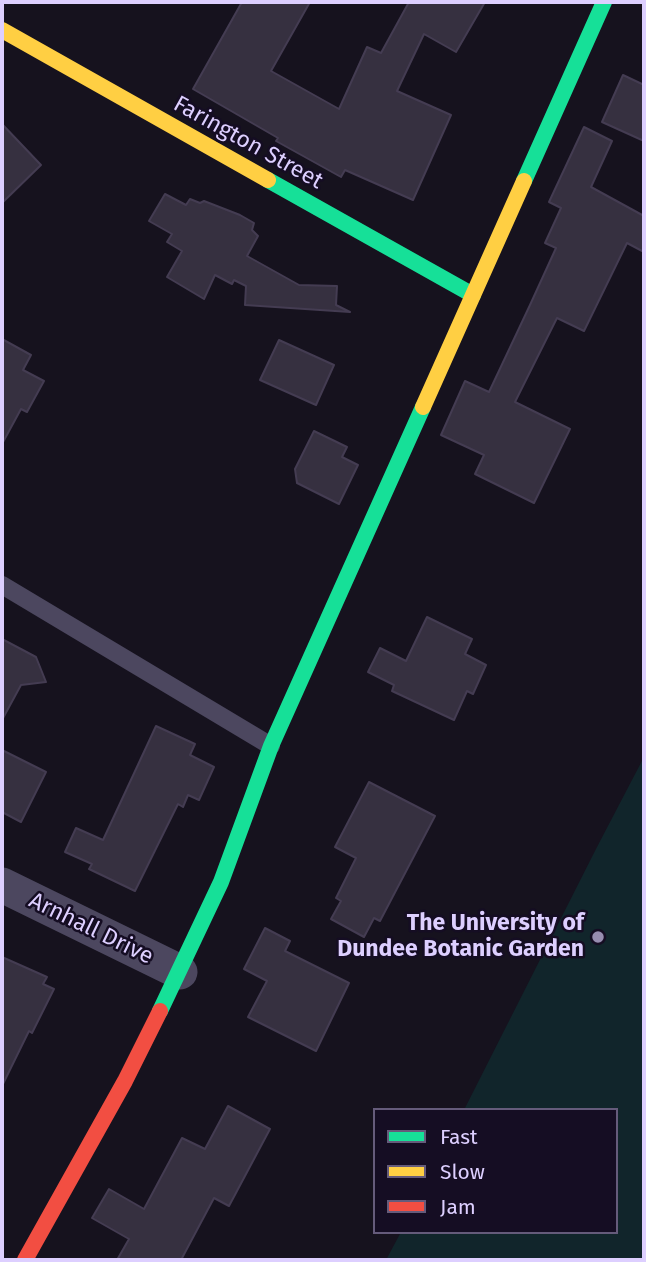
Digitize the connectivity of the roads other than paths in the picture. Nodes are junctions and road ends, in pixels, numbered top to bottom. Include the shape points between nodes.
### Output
1 (604, 2) edge
2 (2, 30) edge
3 (473, 295) junction
4 (2, 585) edge
5 (271, 747) junction
6 (2, 885) edge
7 (180, 972) junction
8 (25, 1260) edge

1 - 3 street
2 - 3 street, Farington Street
3 - 5 street
4 - 5 lane
5 - 7 street via 221,882
6 - 7 street, Arnhall Drive
7 - 8 street

